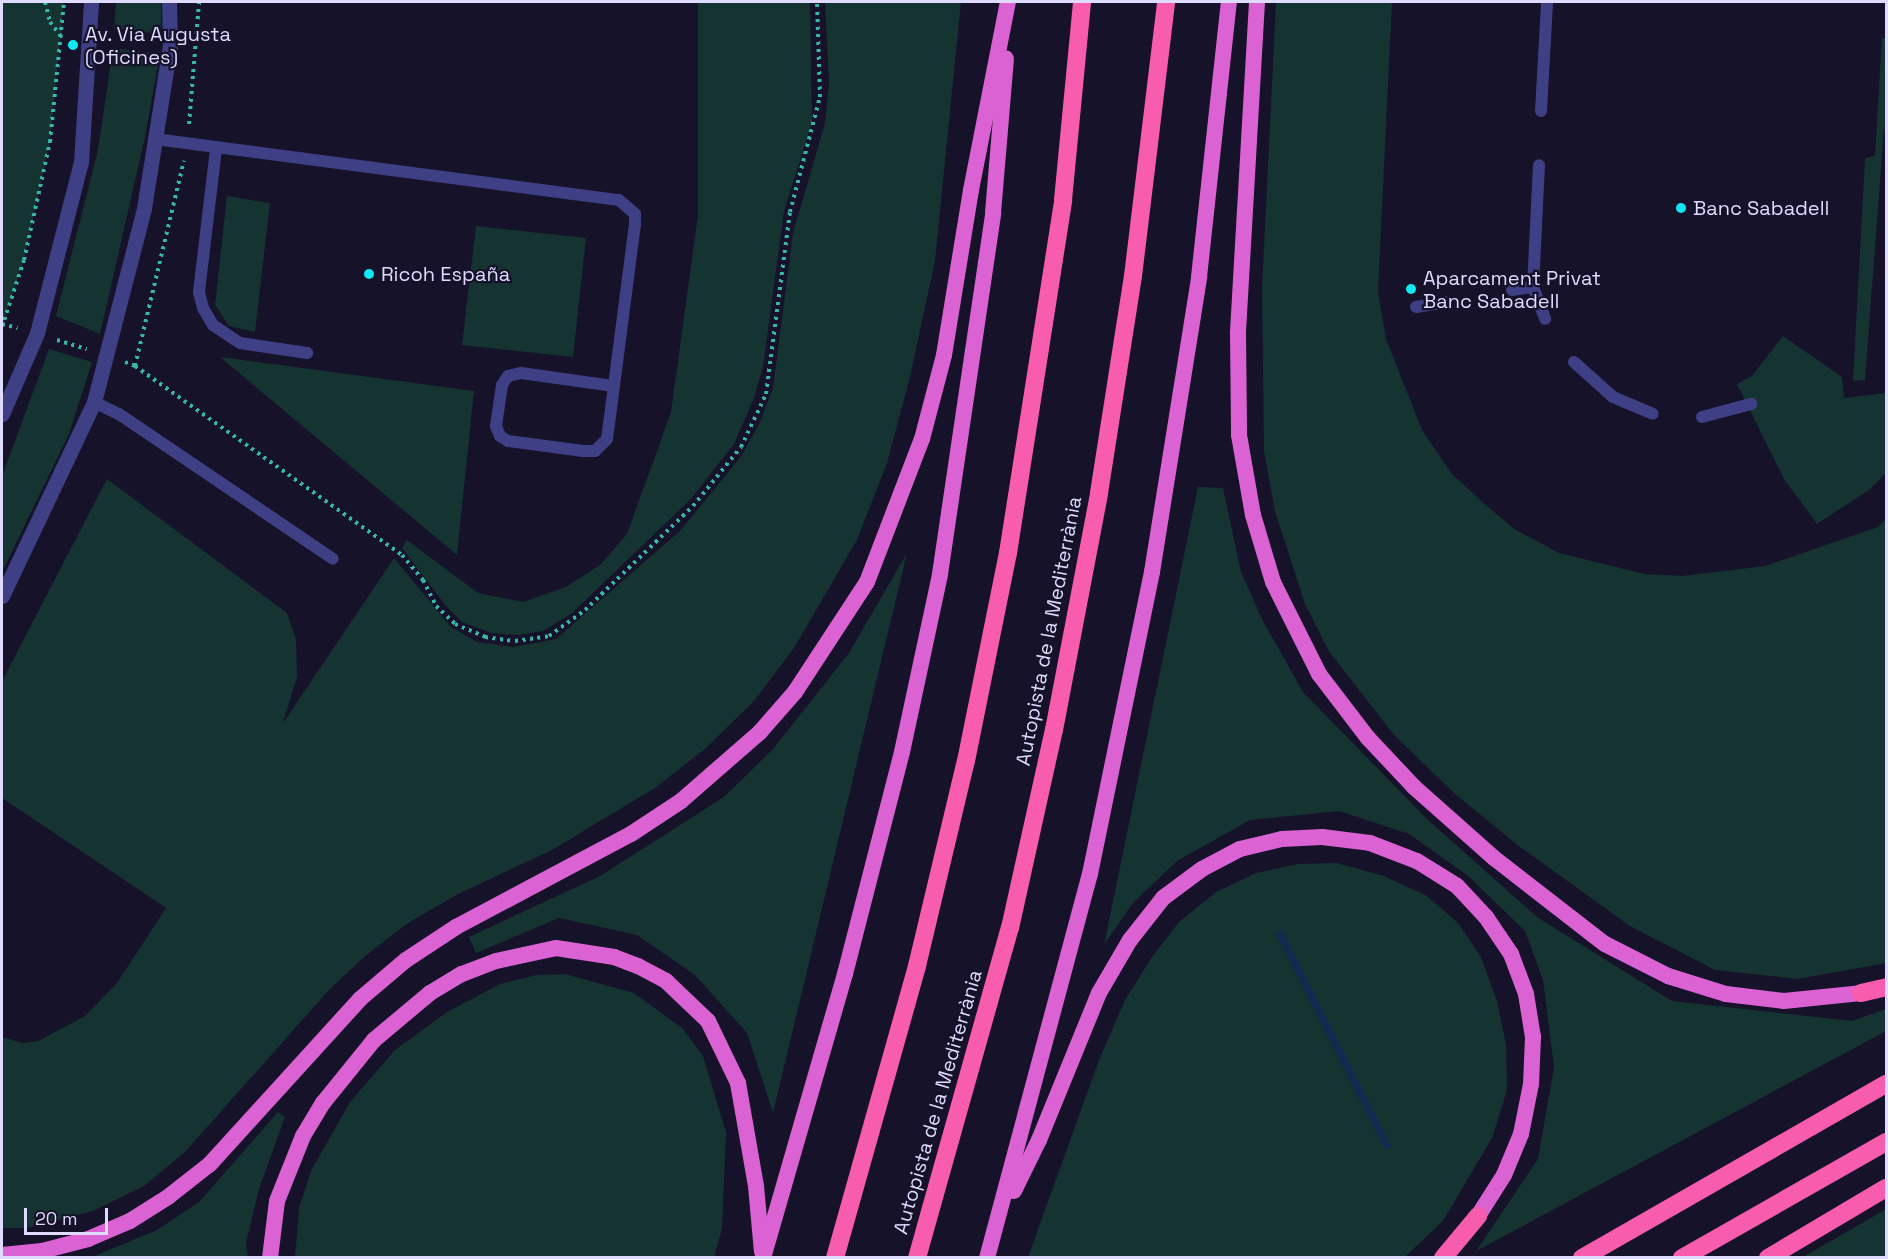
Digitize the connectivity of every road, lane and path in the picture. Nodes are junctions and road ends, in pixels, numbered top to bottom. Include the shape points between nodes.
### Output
1 (45, 2) edge
2 (64, 2) edge
3 (91, 2) edge
4 (169, 2) edge
5 (199, 2) edge
6 (817, 2) edge
7 (1009, 2) edge
8 (1082, 2) edge
9 (1166, 2) edge
10 (1229, 2) edge
11 (1257, 2) edge
12 (1547, 2) edge
13 (61, 37) junction
14 (1541, 111) dead end
15 (155, 139) junction
16 (186, 146) junction
17 (216, 149) junction
18 (1539, 165) dead end
19 (1533, 287) junction
20 (1512, 290) dead end
21 (1446, 302) dead end
22 (1416, 307) dead end
23 (1545, 319) dead end
24 (2, 325) edge
25 (16, 328) dead end
26 (47, 337) dead end
27 (91, 350) dead end
28 (307, 353) dead end
29 (122, 361) dead end
30 (1574, 362) dead end
31 (135, 366) junction
32 (614, 386) junction
33 (94, 402) junction
34 (1751, 404) dead end
35 (2, 414) edge
36 (1653, 414) dead end
37 (1702, 417) dead end
38 (333, 559) dead end
39 (2, 596) edge
40 (1887, 987) edge
41 (1861, 993) joint
42 (1887, 1084) edge
43 (1887, 1142) edge
44 (1887, 1188) edge
45 (1478, 1216) joint
46 (998, 1224) junction
47 (2, 1255) edge
48 (270, 1257) edge
49 (763, 1257) edge
50 (835, 1257) edge
51 (917, 1257) edge
52 (987, 1257) edge
53 (1443, 1257) edge
54 (1582, 1257) edge
55 (1682, 1257) edge
56 (1768, 1257) edge

1 - 13 path via 50,22
2 - 13 path
3 - 35 street via 81,162 37,333
4 - 15 street via 170,46
5 - 16 path
6 - 31 path via 820,96 790,212 766,394 741,447 693,506 585,610 549,636 515,641 485,637 455,624 436,606 423,580 402,555
7 - 47 highway via 970,190 944,355 922,440 867,582 795,692 753,739 681,801 631,834 456,927 405,960 360,999 210,1164 168,1197 130,1221 88,1239 42,1251
7 - 49 highway via 993,213 940,574 903,752 845,974
8 - 50 highway via 1059,223 1008,553 966,761 917,966
9 - 51 highway, Autopista de la Mediterrània via 1133,276 1101,482 1054,730 1010,928
10 - 46 highway via 1199,277 1148,594 1090,874
11 - 41 highway via 1238,333 1239,435 1253,515 1273,582 1319,674 1368,738 1414,787 1494,858 1605,944 1668,976 1726,994 1784,1001
12 - 14 lane
13 - 24 path via 50,142 24,260
15 - 16 lane
15 - 33 street via 144,208
16 - 17 lane
16 - 31 path via 178,197
17 - 28 lane via 199,292 203,308 213,325 240,343
17 - 32 lane via 619,200 629,205 635,214 635,224
18 - 19 lane
19 - 20 lane
19 - 23 lane
21 - 22 lane
24 - 25 path
26 - 27 path
29 - 31 path
30 - 36 lane via 1612,397
32 - 32 lane via 520,373 508,376 502,385 496,426 500,436 508,441 595,451 607,439
33 - 38 lane via 114,410
33 - 39 street
34 - 37 lane
40 - 41 highway
42 - 54 highway
43 - 55 highway
44 - 56 highway
45 - 46 highway via 1504,1175 1521,1134 1531,1084 1531,1026 1526,994 1511,954 1486,917 1457,886 1417,861 1370,843 1322,837 1282,839 1240,849 1202,869 1163,898 1130,940 1099,993 1039,1140
45 - 53 highway
46 - 52 highway
48 - 49 highway via 277,1201 303,1136 329,1095 374,1040 430,993 462,974 496,961 556,948 614,957 638,966 666,981 708,1021 738,1083 756,1186

